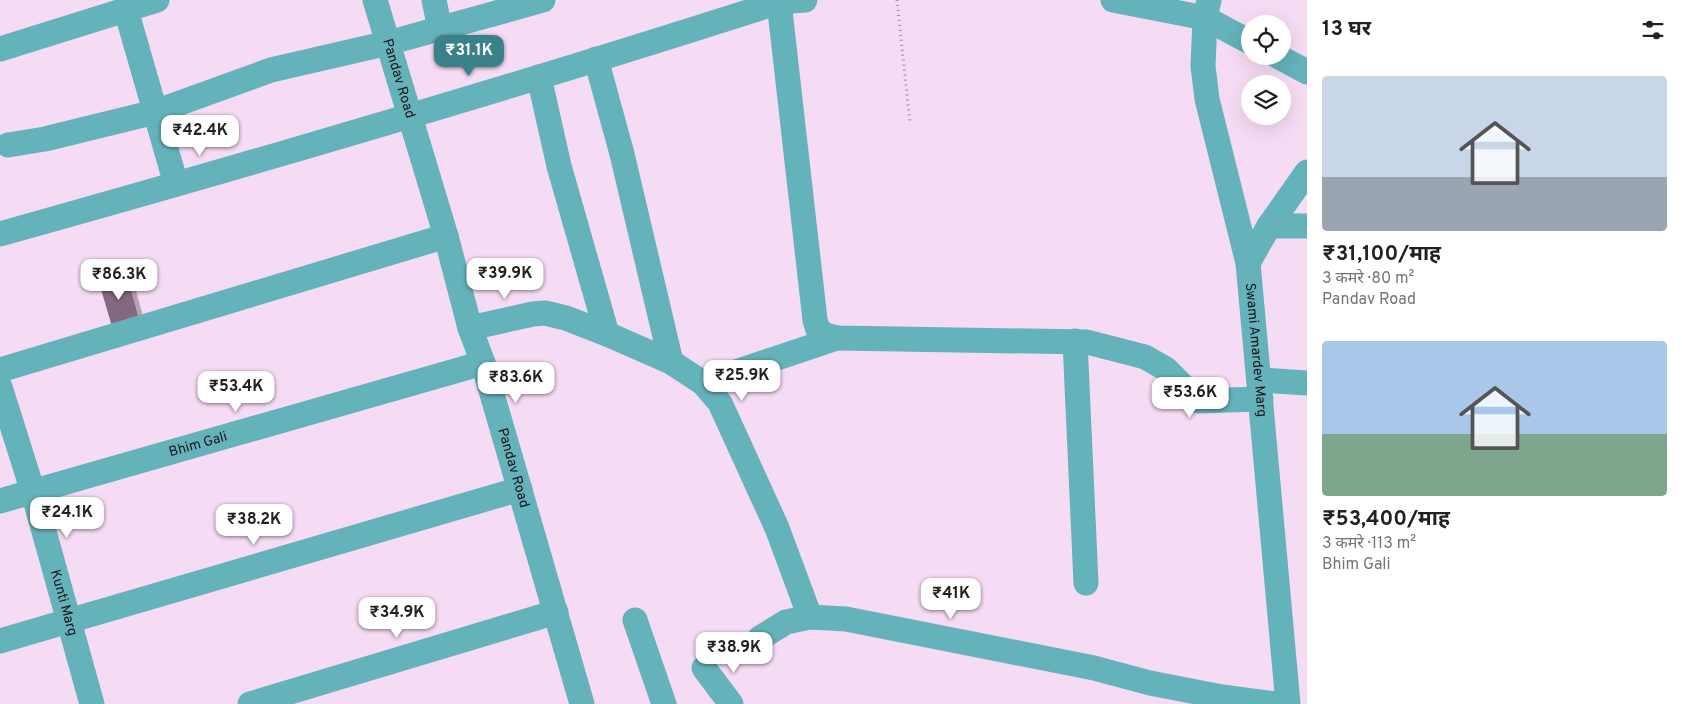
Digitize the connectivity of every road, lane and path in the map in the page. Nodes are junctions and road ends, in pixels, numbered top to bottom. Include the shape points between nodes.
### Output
1 (157, 0) edge
2 (375, 0) edge
3 (434, 0) edge
4 (543, 0) edge
5 (805, 0) edge
6 (897, 0) edge
7 (1113, 0) edge
8 (769, 3) edge
9 (1207, 9) edge
10 (126, 10) junction
11 (440, 29) junction
12 (1241, 35) edge
13 (388, 42) junction
14 (0, 49) edge
15 (596, 59) junction
16 (1291, 64) edge
17 (1307, 72) edge
18 (539, 77) junction
19 (155, 112) junction
20 (410, 115) junction
21 (910, 123) dead end
22 (8, 145) dead end
23 (1307, 172) edge
24 (176, 184) junction
25 (1269, 226) junction
26 (1307, 226) edge
27 (0, 234) edge
28 (446, 236) junction
29 (1248, 263) junction
30 (470, 328) junction
31 (608, 334) junction
32 (837, 338) junction
33 (1076, 341) junction
34 (483, 362) junction
35 (671, 362) junction
36 (0, 370) edge
37 (703, 382) junction
38 (1307, 383) edge
39 (0, 387) edge
40 (1260, 389) junction
41 (520, 489) junction
42 (33, 492) junction
43 (0, 501) edge
44 (1086, 583) dead end
45 (556, 612) junction
46 (810, 617) junction
47 (70, 620) junction
48 (635, 620) dead end
49 (760, 638) dead end
50 (0, 641) edge
51 (704, 668) dead end
52 (1307, 701) edge
53 (92, 704) edge
54 (250, 704) edge
55 (582, 704) edge
56 (664, 704) edge
57 (731, 704) edge
58 (1276, 704) edge
59 (1288, 704) edge
60 (1295, 704) edge

1 - 10 street
2 - 13 street, Pandav Road
3 - 11 street
4 - 11 street
5 - 8 street
6 - 21 path
7 - 9 street
8 - 15 street
8 - 32 street via 815,320 818,330
9 - 12 street
9 - 29 street, Swami Amardev Marg via 1203,66 1207,99
10 - 14 street
10 - 19 street
11 - 13 street
13 - 19 street via 271,70
13 - 20 street, Pandav Road
15 - 18 street
15 - 35 street
16 - 17 street
18 - 20 street
18 - 31 street via 560,166
19 - 22 street
19 - 24 street
20 - 24 street
20 - 28 street, Pandav Road
23 - 25 street
24 - 27 street
25 - 26 street
25 - 29 street
28 - 30 street, Pandav Road
28 - 36 street
29 - 40 street, Swami Amardev Marg
30 - 31 street via 545,313
30 - 34 street, Pandav Road
31 - 35 street
32 - 33 street
32 - 37 street
33 - 40 street via 1145,357 1166,369 1198,401
33 - 44 street
34 - 41 street, Pandav Road
34 - 42 street, Bhim Gali
35 - 37 street
37 - 46 street via 720,402 777,528
38 - 40 street
39 - 42 street, Kunti Marg
40 - 59 street, Swami Amardev Marg
41 - 45 street, Pandav Road
41 - 47 street
42 - 43 street, Bhim Gali
42 - 47 street, Kunti Marg
45 - 54 street
45 - 55 street, Pandav Road
46 - 49 street via 786,622
46 - 58 street via 846,619 1094,668 1159,685
47 - 50 street
47 - 53 street, Kunti Marg
48 - 56 street
51 - 57 street
52 - 60 street

